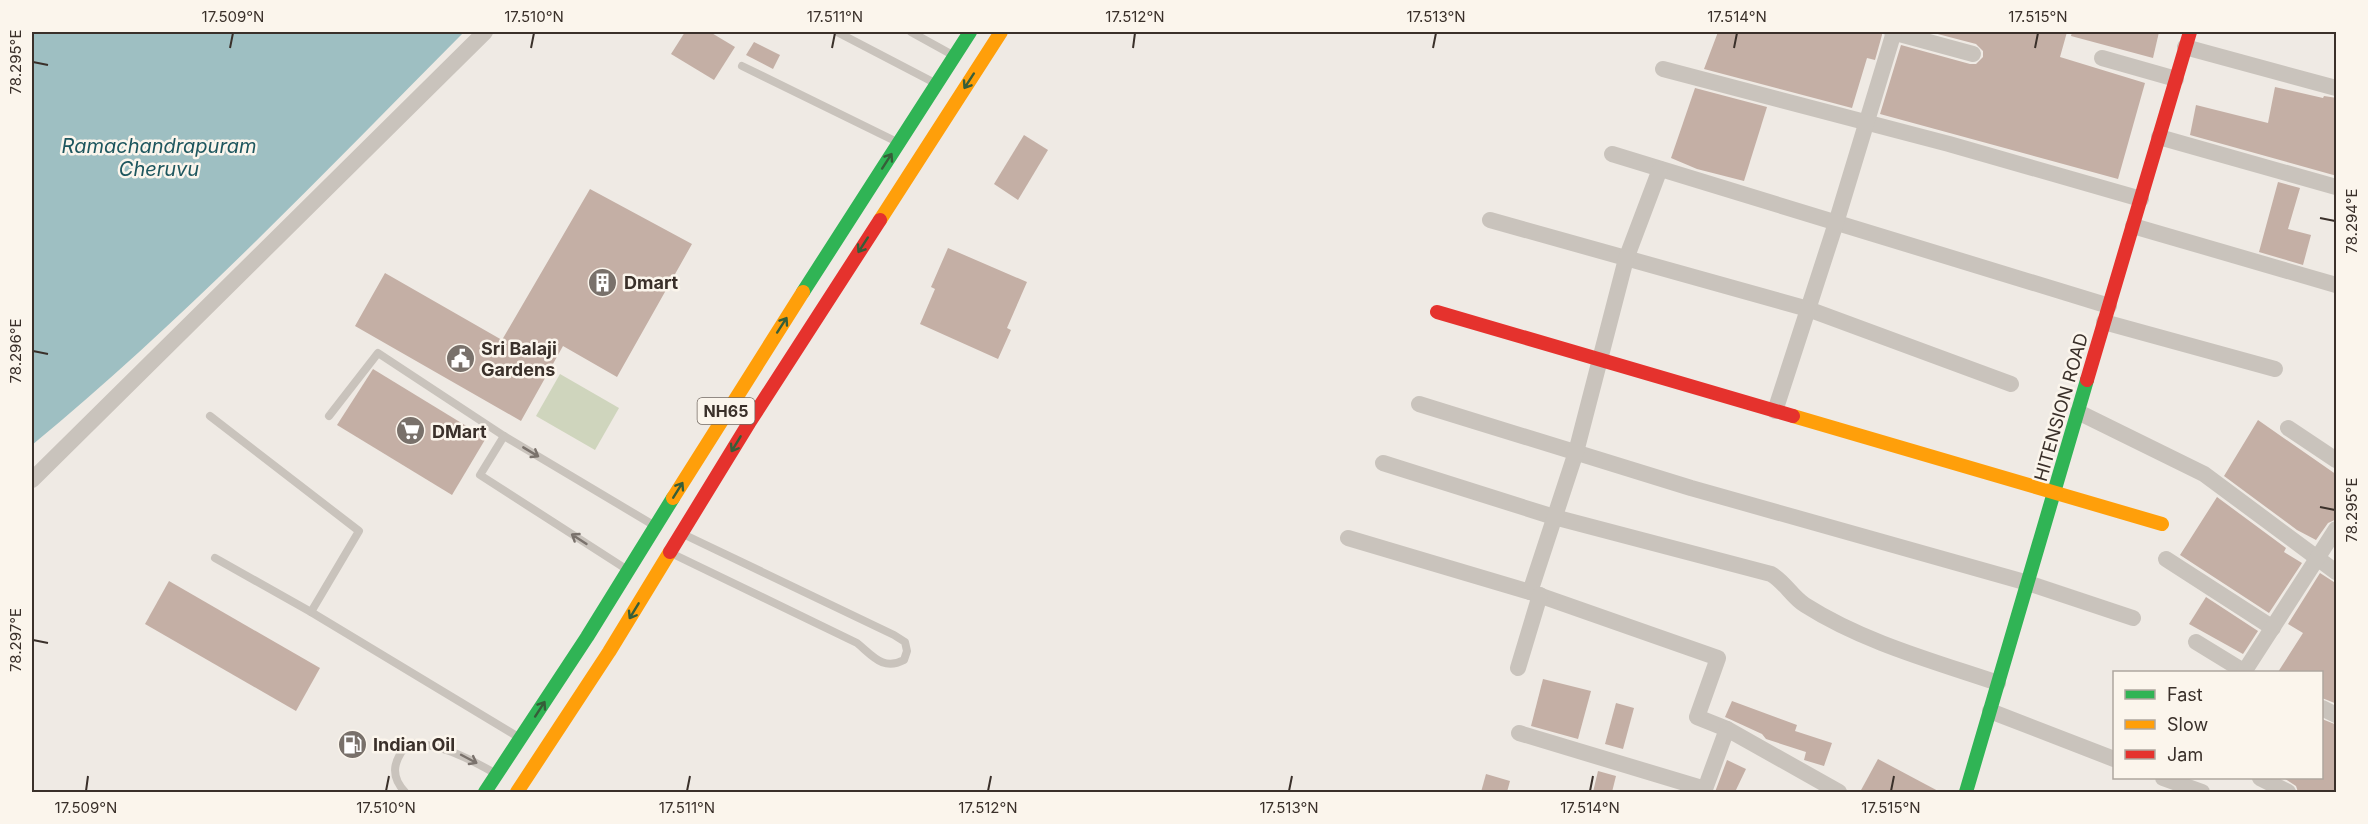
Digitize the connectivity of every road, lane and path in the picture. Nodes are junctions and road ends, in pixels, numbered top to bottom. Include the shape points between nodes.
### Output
1 (486, 32) edge
2 (837, 32) edge
3 (911, 32) edge
4 (970, 32) edge
5 (1001, 32) edge
6 (1893, 32) edge
7 (2187, 39) edge
8 (1973, 54) dead end
9 (955, 56) junction
10 (2102, 58) dead end
11 (742, 66) dead end
12 (1664, 69) dead end
13 (2176, 79) junction
14 (937, 84) junction
15 (2337, 88) edge
16 (1866, 122) junction
17 (2159, 137) junction
18 (899, 142) junction
19 (1612, 154) dead end
20 (1660, 169) junction
21 (2337, 187) edge
22 (2140, 199) junction
23 (1490, 220) dead end
24 (1836, 223) junction
25 (2133, 226) junction
26 (1626, 259) junction
27 (2337, 285) edge
28 (1808, 309) junction
29 (1437, 312) dead end
30 (2107, 314) junction
31 (1599, 359) junction
32 (2275, 369) dead end
33 (2011, 384) dead end
34 (1419, 404) dead end
35 (1775, 411) junction
36 (2078, 412) junction
37 (210, 416) dead end
38 (329, 416) dead end
39 (2288, 428) dead end
40 (504, 436) junction
41 (1576, 452) junction
42 (2337, 460) edge
43 (1383, 463) dead end
44 (32, 480) edge
45 (2054, 494) junction
46 (1554, 517) junction
47 (2162, 525) dead end
48 (656, 526) junction
49 (2337, 529) edge
50 (682, 533) junction
51 (1348, 538) dead end
52 (670, 553) junction
53 (215, 558) dead end
54 (2166, 559) dead end
55 (2317, 559) junction
56 (628, 570) junction
57 (2337, 572) edge
58 (2028, 584) junction
59 (1535, 594) junction
60 (311, 612) junction
61 (2133, 618) dead end
62 (2273, 628) junction
63 (2196, 642) dead end
64 (1518, 668) dead end
65 (2243, 671) edge
66 (2246, 671) edge
67 (1998, 683) junction
68 (2323, 708) edge
69 (1990, 711) junction
70 (2337, 715) edge
71 (1727, 729) junction
72 (1519, 733) dead end
73 (521, 738) junction
74 (2113, 758) edge
75 (497, 775) junction
76 (2168, 779) edge
77 (2264, 779) edge
78 (405, 792) edge
79 (485, 792) edge
80 (516, 792) edge
81 (1836, 792) edge
82 (1966, 792) edge
83 (2202, 792) edge
84 (2288, 792) edge

1 - 44 street
2 - 14 lane
3 - 9 lane
4 - 9 main road, NH65
5 -> 50 main road, NH65
6 - 8 street
6 - 16 street
7 - 13 main road, HITENSION ROAD
7 - 15 street
9 - 14 main road, NH65
10 - 13 street
11 - 18 lane
12 - 16 street
13 - 17 main road, HITENSION ROAD
14 - 18 main road, NH65
16 - 22 street
16 - 24 street
17 - 21 street
17 - 22 main road, HITENSION ROAD
48 -> 18 main road, NH65
19 - 20 street
20 - 24 street
20 - 26 street
22 - 25 main road, HITENSION ROAD
23 - 26 street
24 - 28 street
24 - 30 street
25 - 27 street
25 - 30 main road, HITENSION ROAD
26 - 28 street
26 - 31 street
28 - 33 street
28 - 35 street
29 - 31 main road
30 - 32 street
30 - 36 main road, HITENSION ROAD
31 - 35 main road
31 - 41 street
34 - 41 street
35 - 45 main road
36 - 45 main road, HITENSION ROAD
36 - 55 street via 2204,474
37 - 60 lane via 359,531
38 - 40 lane via 378,353
39 - 42 street
40 -> 48 lane
56 -> 40 lane via 480,475
41 - 46 street
41 - 58 street
43 - 46 street
45 - 47 main road
45 - 58 main road, HITENSION ROAD
46 - 59 street
46 - 67 street via 1771,574 1803,604 1878,642
48 - 56 main road, NH65
49 - 55 street
50 - 52 main road, NH65
50 - 52 lane via 894,635 905,642 904,660 886,665 857,643
51 - 59 street
52 -> 80 main road, NH65
53 - 60 lane
54 - 62 street
55 - 57 street
55 - 62 street
73 -> 56 main road, NH65
58 - 61 street
58 - 67 main road, HITENSION ROAD
59 - 64 street
59 - 71 street via 1718,658 1697,717
60 - 73 lane
62 - 66 street
63 - 65 street
67 - 69 main road, HITENSION ROAD
68 - 70 street
69 - 74 street
69 - 82 main road, HITENSION ROAD
71 - 72 street via 1705,789
71 - 81 street
73 - 75 main road, NH65
78 -> 75 lane via 395,782 394,769 408,743 429,744 463,755
75 - 79 main road, NH65
76 - 83 street
77 - 84 street

